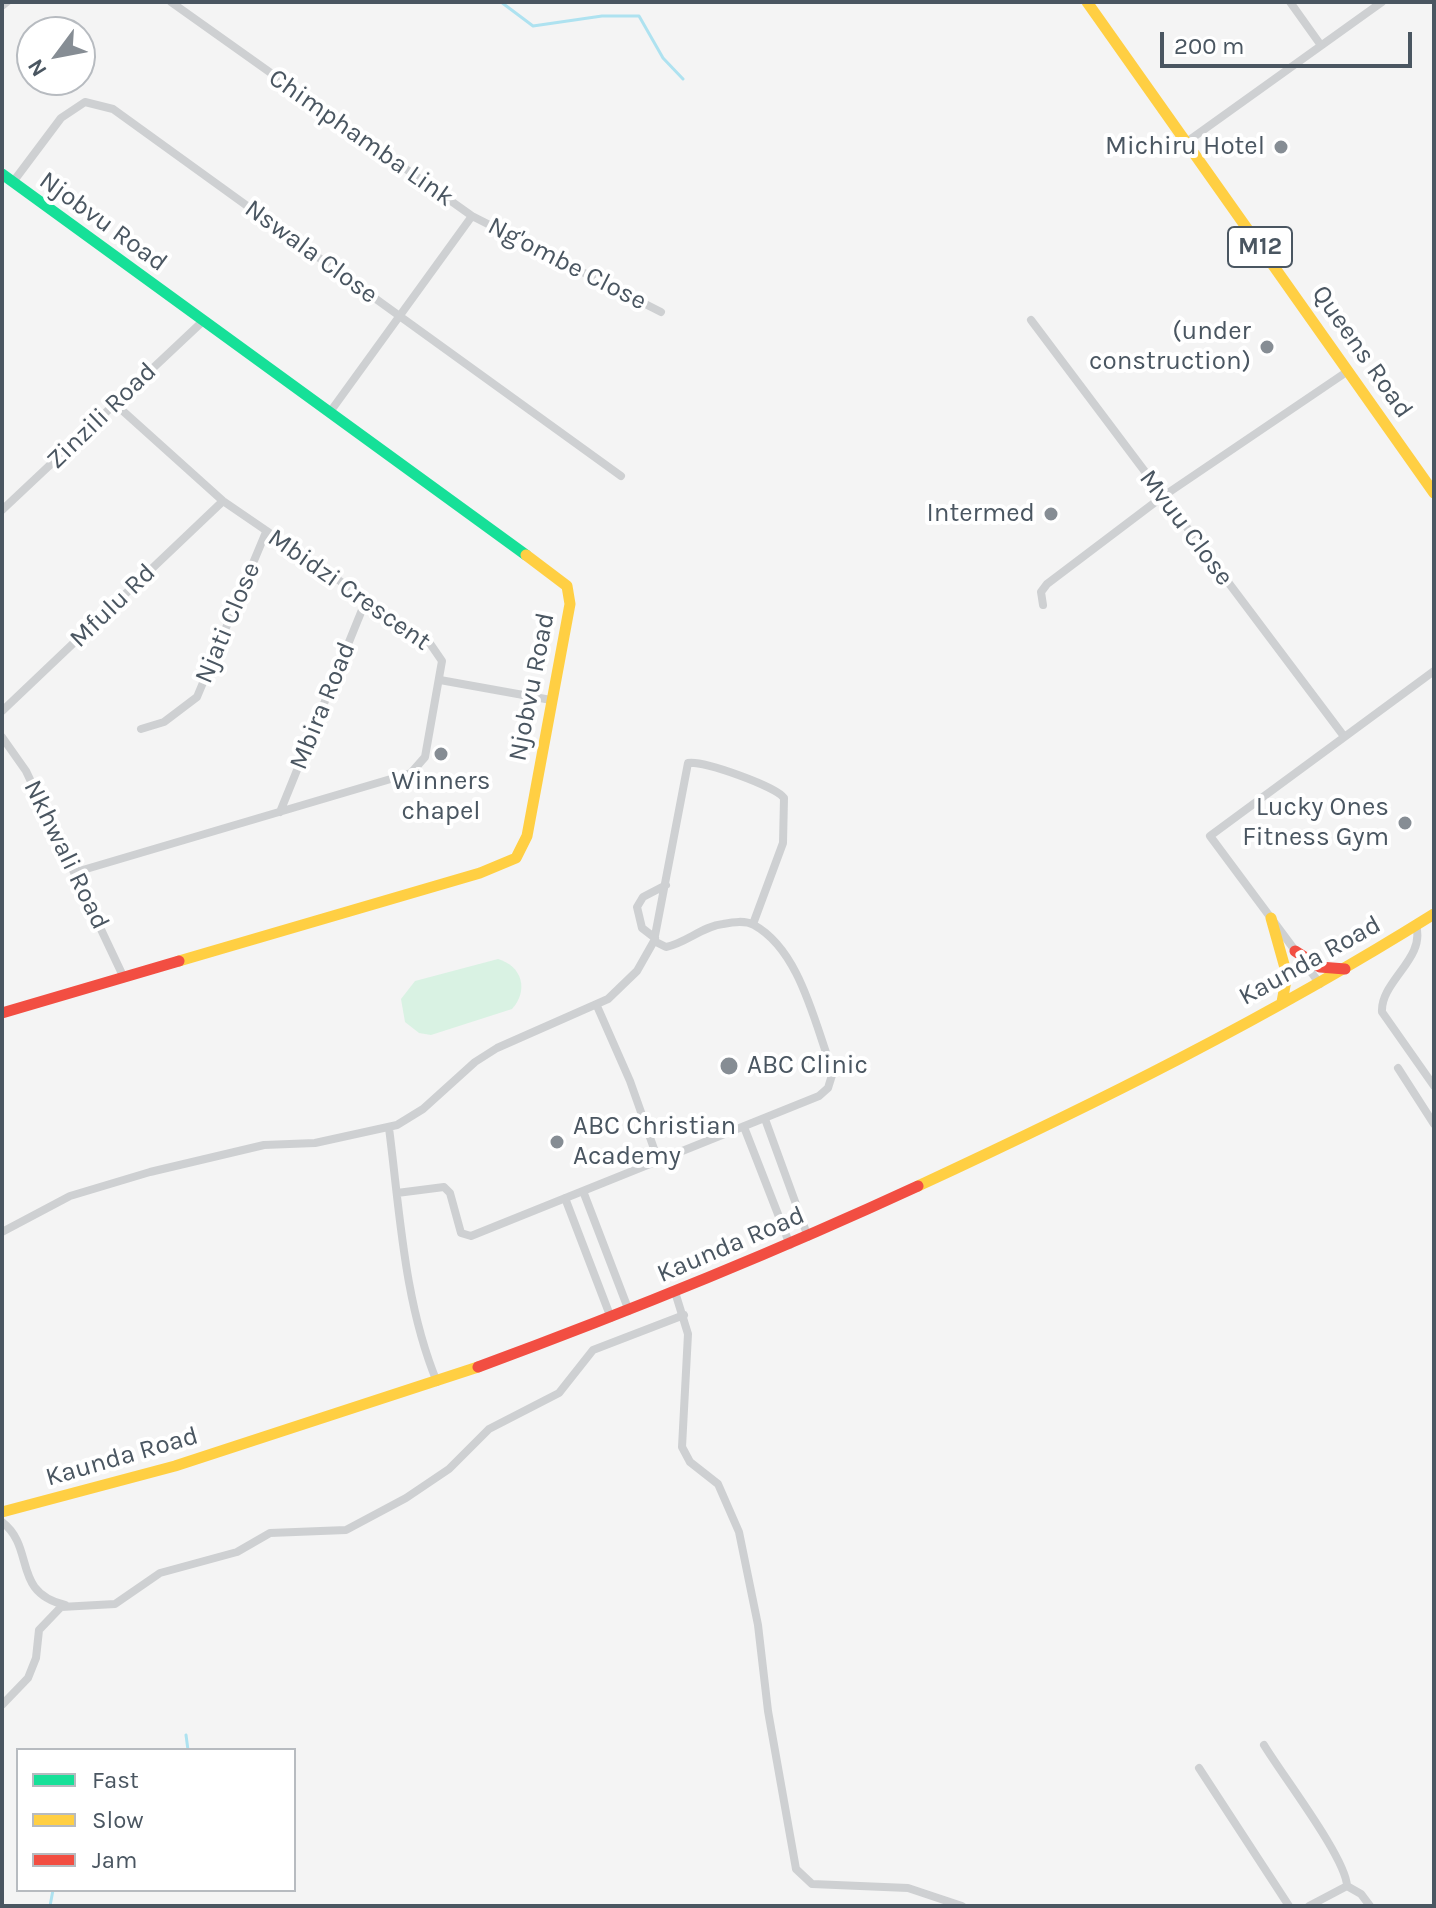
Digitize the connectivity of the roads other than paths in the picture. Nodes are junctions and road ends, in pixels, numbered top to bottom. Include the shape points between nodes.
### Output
1 (7, 2) edge
2 (171, 2) edge
3 (1087, 2) edge
4 (1290, 2) edge
5 (1382, 2) edge
6 (2, 6) edge
7 (1320, 44) junction
8 (1188, 141) junction
9 (2, 174) edge
10 (13, 182) junction
11 (472, 216) junction
12 (661, 312) dead end
13 (400, 316) junction
14 (1031, 320) dead end
15 (202, 322) junction
16 (1348, 371) junction
17 (114, 403) junction
18 (330, 412) junction
19 (621, 476) dead end
20 (1434, 493) edge
21 (1162, 497) junction
22 (223, 501) junction
23 (2, 510) edge
24 (266, 532) junction
25 (366, 600) junction
26 (1043, 605) dead end
27 (1434, 671) edge
28 (440, 680) junction
29 (551, 700) junction
30 (2, 711) edge
31 (141, 729) dead end
32 (1343, 735) junction
33 (2, 737) edge
34 (280, 812) junction
35 (76, 872) junction
36 (666, 885) junction
37 (1434, 914) edge
38 (1271, 918) junction
39 (753, 924) junction
40 (1416, 926) junction
41 (655, 939) junction
42 (1295, 951) junction
43 (1346, 969) junction
44 (124, 978) junction
45 (1320, 984) junction
46 (1282, 1002) junction
47 (597, 1006) junction
48 (2, 1013) edge
49 (1398, 1068) dead end
50 (1434, 1086) edge
51 (765, 1119) junction
52 (1434, 1124) edge
53 (744, 1127) junction
54 (389, 1128) junction
55 (658, 1160) junction
56 (583, 1191) junction
57 (397, 1193) junction
58 (565, 1198) junction
59 (2, 1232) edge
60 (808, 1237) junction
61 (790, 1245) junction
62 (675, 1292) junction
63 (629, 1311) junction
64 (684, 1315) junction
65 (611, 1318) junction
66 (437, 1382) junction
67 (2, 1512) edge
68 (2, 1522) edge
69 (66, 1605) junction
70 (2, 1705) edge
71 (1264, 1745) dead end
72 (1199, 1768) dead end
73 (1347, 1886) junction
74 (962, 1906) edge
75 (1289, 1906) edge
76 (1309, 1906) edge
77 (1370, 1906) edge

1 - 6 street
2 - 11 street, Chimphamba Link
3 - 8 main road, Queens Road / M12
4 - 7 street
5 - 7 street
7 - 8 street
8 - 16 main road, Queens Road / M12
9 - 10 main road, Njobvu Road
10 - 13 street, Nswala Close via 68,112 85,102 104,105
10 - 15 main road, Njobvu Road
11 - 12 street, Ng'ombe Close
11 - 13 street, Chimphamba Link
13 - 18 street, Chimphamba Link
13 - 19 street, Nswala Close
14 - 21 street, Mvuu Close
15 - 17 street, Zinzili Road
15 - 18 main road, Njobvu Road
16 - 20 main road, Queens Road / M12
16 - 21 street
17 - 22 street, Mbidzi Crescent
17 - 23 street, Zinzili Road
18 - 29 main road, Njobvu Road via 567,586 570,604
21 - 26 street via 1047,584 1041,592
21 - 32 street, Mvuu Close
22 - 24 street, Mbidzi Crescent
22 - 30 street, Mfulu Rd
24 - 25 street, Mbidzi Crescent
24 - 31 street, Njati Close via 197,697 164,722
25 - 28 street, Mbidzi Crescent via 434,646 442,661
25 - 34 street, Mbira Road
27 - 32 street
28 - 29 street
28 - 34 street, Mbidzi Crescent via 425,757 415,770
29 - 44 main road, Njobvu Road via 527,836 512,861
32 - 38 street via 1210,836
33 - 35 street, Nkhwali Road via 26,771
34 - 35 street, Mbidzi Crescent
35 - 44 street, Nkhwali Road
36 - 39 street via 688,763 699,762 775,789 786,802 783,843
36 - 41 street
36 - 41 street via 643,897 637,907 642,928
37 - 40 main road, Kaunda Road
38 - 42 street
38 - 46 main road via 1288,968
39 - 41 street via 719,924 666,947
39 - 51 street via 790,963 833,1072 819,1096
40 - 43 main road, Kaunda Road
40 - 50 street via 1409,960 1382,1002 1382,1012
41 - 47 street via 628,981
42 - 43 main road via 1320,967
42 - 45 street
43 - 45 main road, Kaunda Road
44 - 48 main road, Njobvu Road
45 - 46 main road, Kaunda Road
46 - 60 main road, Kaunda Road via 1111,1096
47 - 54 street via 497,1048 423,1109
47 - 55 street
49 - 52 street
51 - 53 street
51 - 60 street
53 - 55 street
53 - 61 street
54 - 57 street
54 - 59 street via 315,1143 264,1145 150,1172 70,1196
55 - 56 street
56 - 58 street
56 - 63 street
57 - 58 street via 444,1187 458,1229 467,1237
57 - 66 street via 411,1291
58 - 65 street
60 - 61 main road, Kaunda Road
61 - 62 main road, Kaunda Road
62 - 63 main road, Kaunda Road
62 - 64 street
63 - 65 main road, Kaunda Road
64 - 69 street via 593,1350 559,1393 489,1429 449,1469 346,1530 270,1533 237,1552 160,1573 115,1604
64 - 74 street via 688,1334 682,1447 690,1462 718,1484 734,1516 758,1625 796,1869 812,1884 908,1888
65 - 66 main road, Kaunda Road
66 - 67 main road, Kaunda Road via 175,1466
68 - 69 street via 13,1531 32,1586 45,1600
69 - 70 street via 39,1630 33,1668
71 - 73 street via 1330,1844
72 - 75 street
73 - 76 street
73 - 77 street

